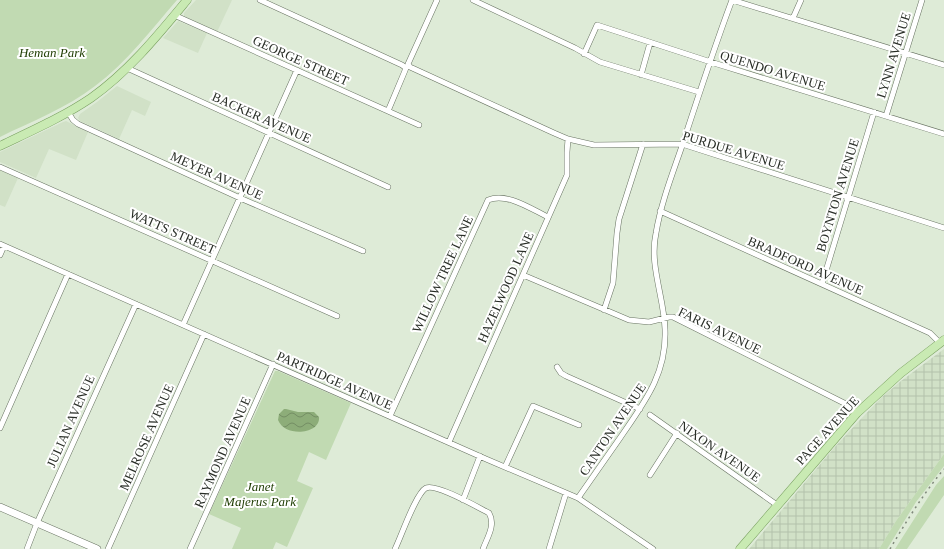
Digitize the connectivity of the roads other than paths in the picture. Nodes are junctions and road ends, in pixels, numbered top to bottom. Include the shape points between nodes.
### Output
1 (187, 0) edge
2 (260, 0) edge
3 (437, 0) edge
4 (473, 0) edge
5 (732, 0) edge
6 (802, 0) edge
7 (922, 0) edge
8 (174, 15) junction
9 (793, 18) junction
10 (650, 43) junction
11 (905, 53) junction
12 (584, 54) junction
13 (710, 62) junction
14 (944, 65) edge
15 (407, 66) junction
16 (127, 68) junction
17 (297, 70) junction
18 (641, 75) junction
19 (699, 92) junction
20 (388, 111) junction
21 (68, 112) junction
22 (874, 112) junction
23 (886, 116) junction
24 (420, 125) dead end
25 (270, 133) junction
26 (944, 134) edge
27 (568, 139) junction
28 (643, 144) junction
29 (682, 144) junction
30 (0, 146) edge
31 (0, 166) edge
32 (388, 187) dead end
33 (848, 197) junction
34 (240, 198) junction
35 (660, 211) junction
36 (548, 217) junction
37 (944, 228) edge
38 (2, 245) edge
39 (362, 251) dead end
40 (0, 255) edge
41 (213, 260) junction
42 (68, 274) junction
43 (522, 275) junction
44 (822, 284) junction
45 (136, 304) junction
46 (604, 310) junction
47 (337, 316) dead end
48 (664, 318) junction
49 (183, 325) junction
50 (204, 334) junction
51 (942, 342) edge
52 (273, 364) junction
53 (557, 367) dead end
54 (640, 409) junction
55 (857, 413) junction
56 (650, 415) dead end
57 (390, 416) junction
58 (579, 425) dead end
59 (0, 428) edge
60 (677, 434) junction
61 (449, 442) junction
62 (480, 456) junction
63 (505, 467) junction
64 (650, 475) dead end
65 (566, 493) junction
66 (578, 498) junction
67 (462, 500) junction
68 (777, 505) junction
69 (0, 507) edge
70 (37, 523) junction
71 (27, 549) edge
72 (97, 549) edge
73 (108, 549) edge
74 (190, 549) edge
75 (395, 549) edge
76 (483, 549) edge
77 (549, 549) edge
78 (653, 549) edge
79 (740, 549) edge

1 - 8 main road
2 - 15 street, PURDUE AVENUE
3 - 15 street
4 - 12 street
5 - 9 street
5 - 13 street, CANTON AVENUE
6 - 9 street
7 - 11 street, LYNN AVENUE
8 - 16 main road
8 - 17 street, GEORGE STREET
9 - 11 street
10 - 12 street, QUENDO AVENUE via 596,25
10 - 13 street, QUENDO AVENUE
10 - 18 street
11 - 14 street
11 - 23 street, LYNN AVENUE
12 - 18 street
13 - 19 street, CANTON AVENUE
13 - 22 street, QUENDO AVENUE
15 - 20 street
15 - 27 street, PURDUE AVENUE
16 - 21 main road via 110,84
16 - 25 street, BACKER AVENUE
17 - 20 street, GEORGE STREET
17 - 25 street
18 - 19 street
19 - 29 street, CANTON AVENUE
20 - 24 street, GEORGE STREET
21 - 30 main road
21 - 34 street, MEYER AVENUE via 78,124
22 - 23 street, QUENDO AVENUE
22 - 33 street, BOYNTON AVENUE
23 - 26 street, QUENDO AVENUE
25 - 32 street, BACKER AVENUE
25 - 34 street
27 - 28 street, PURDUE AVENUE via 594,145
27 - 36 street, HAZELWOOD LANE via 567,175
28 - 29 street, PURDUE AVENUE
28 - 46 street via 619,219 613,283
29 - 33 street, PURDUE AVENUE
29 - 35 street, CANTON AVENUE
31 - 41 street, WATTS STREET
33 - 37 street, PURDUE AVENUE
33 - 44 street, BOYNTON AVENUE
34 - 39 street, MEYER AVENUE
34 - 41 street
35 - 44 street, BRADFORD AVENUE
35 - 48 street, CANTON AVENUE via 654,256
36 - 43 street, HAZELWOOD LANE
36 - 57 street, WILLOW TREE LANE via 508,199 495,197 488,200
38 - 40 street
38 - 42 street, PARTRIDGE AVENUE
41 - 47 street, WATTS STREET
41 - 49 street
42 - 45 street, PARTRIDGE AVENUE
42 - 59 street
43 - 46 street, FARIS AVENUE
43 - 61 street, HAZELWOOD LANE
44 - 51 street, BRADFORD AVENUE via 930,333
45 - 49 street, PARTRIDGE AVENUE
45 - 70 street, JULIAN AVENUE
46 - 48 street, FARIS AVENUE via 622,318 642,322
48 - 54 street, CANTON AVENUE via 665,347 659,373
48 - 55 street, FARIS AVENUE via 673,317 846,404
49 - 50 street, PARTRIDGE AVENUE
50 - 52 street, PARTRIDGE AVENUE
50 - 73 street, MELROSE AVENUE
51 - 55 main road, PAGE AVENUE via 886,385
52 - 57 street, PARTRIDGE AVENUE
52 - 74 street, RAYMOND AVENUE
53 - 54 street via 566,376
54 - 66 street, CANTON AVENUE
55 - 68 main road, PAGE AVENUE
56 - 60 street, NIXON AVENUE
57 - 61 street, PARTRIDGE AVENUE
58 - 63 street via 533,406
60 - 64 street
60 - 68 street, NIXON AVENUE
61 - 62 street, PARTRIDGE AVENUE
62 - 63 street, PARTRIDGE AVENUE
62 - 67 street
63 - 65 street, PARTRIDGE AVENUE
65 - 66 street, PARTRIDGE AVENUE
65 - 77 street
66 - 78 street, PARTRIDGE AVENUE
67 - 75 street via 442,490 427,488 419,495
67 - 76 street via 489,513 492,518
68 - 79 main road, PAGE AVENUE
69 - 70 street
70 - 71 street, JULIAN AVENUE
70 - 72 street

